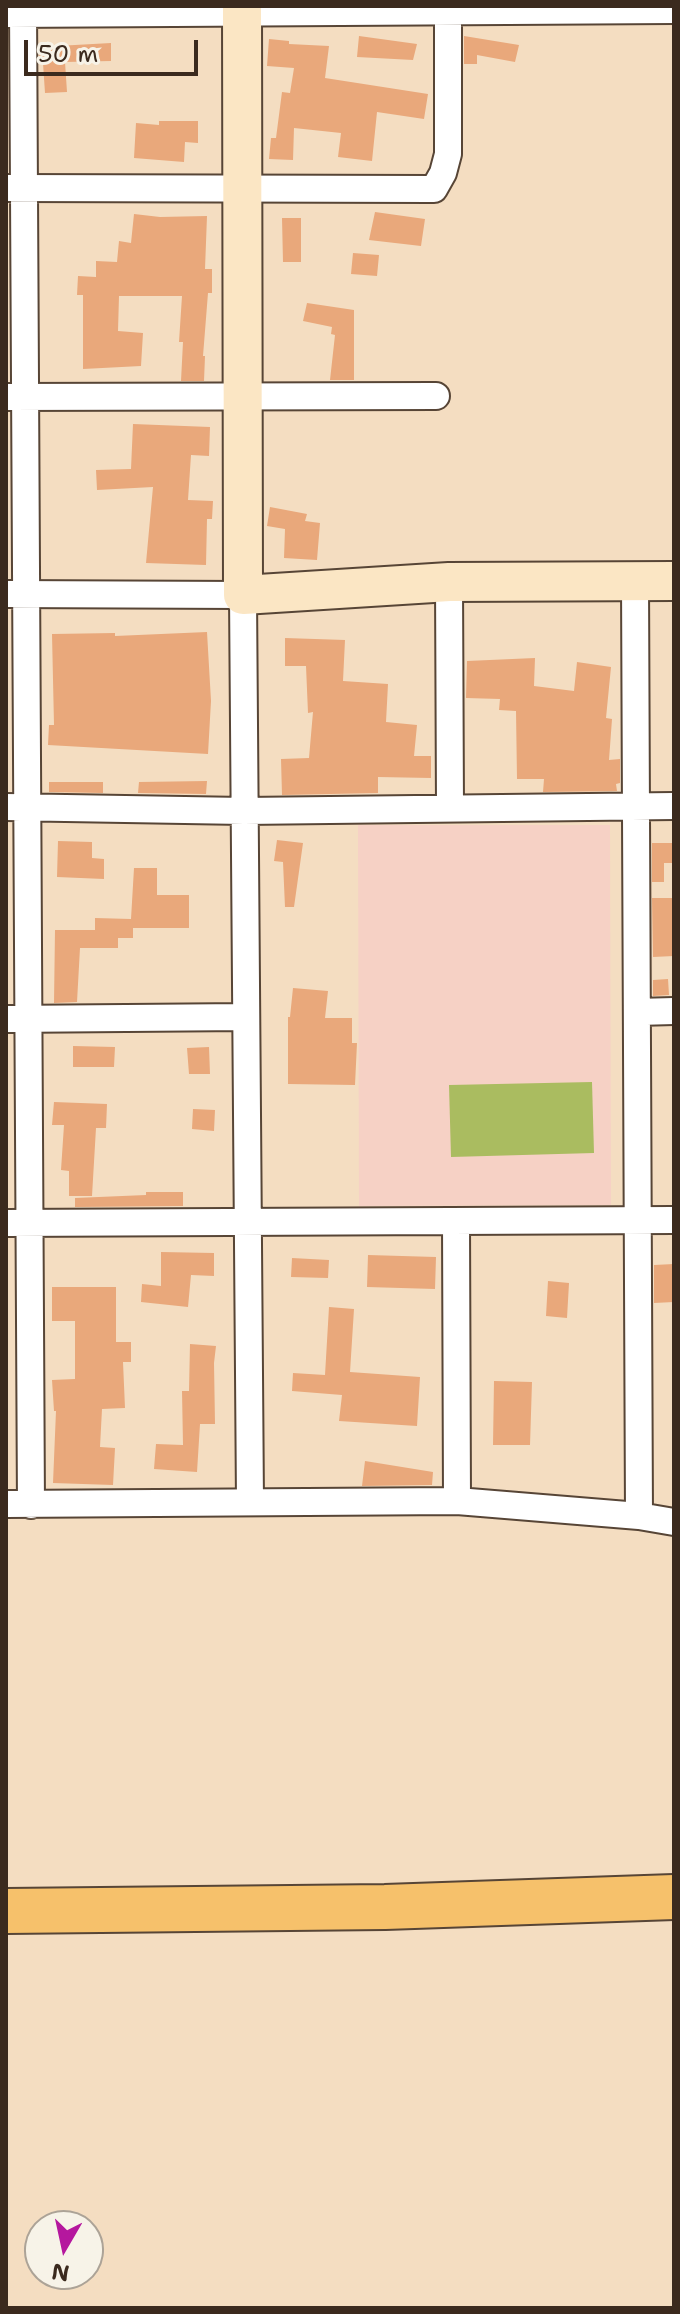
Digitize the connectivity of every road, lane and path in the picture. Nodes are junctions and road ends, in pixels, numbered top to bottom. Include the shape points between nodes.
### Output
1 (624, 8) edge
2 (242, 9) edge
3 (448, 9) edge
4 (674, 10) edge
5 (18, 11) edge
6 (243, 187) junction
7 (15, 188) edge
8 (436, 396) dead end
9 (16, 397) edge
10 (244, 397) junction
11 (635, 581) junction
12 (674, 581) edge
13 (449, 582) junction
14 (16, 594) edge
15 (243, 595) junction
16 (636, 806) junction
17 (674, 806) edge
18 (17, 807) edge
19 (450, 808) junction
20 (244, 811) junction
21 (674, 1011) edge
22 (637, 1012) junction
23 (246, 1017) junction
24 (17, 1019) edge
25 (638, 1220) junction
26 (674, 1220) edge
27 (456, 1221) junction
28 (248, 1222) junction
29 (18, 1223) edge
30 (457, 1501) junction
31 (250, 1502) junction
32 (18, 1504) edge
33 (639, 1516) junction
34 (674, 1522) edge
35 (674, 1897) edge
36 (6, 1911) edge

1 - 3 street
1 - 4 street
2 - 3 street
2 - 5 street
2 - 6 main road
3 - 6 street via 448,154 434,189
5 - 7 street
6 - 7 street
6 - 10 main road
7 - 9 street
8 - 10 street
9 - 10 street
9 - 14 street
10 - 15 main road
11 - 12 main road
11 - 13 main road
11 - 16 street
13 - 15 main road
13 - 19 street
14 - 15 street
14 - 18 street
15 - 20 street
16 - 17 street
16 - 19 street
16 - 22 street
18 - 20 street
18 - 24 street
19 - 20 street
20 - 23 street
21 - 22 street
22 - 25 street
23 - 24 street
23 - 28 street
24 - 29 street
25 - 26 street
25 - 27 street
25 - 33 street
27 - 28 street
27 - 30 street
28 - 29 street
28 - 31 street
29 - 32 street
30 - 31 street
30 - 33 street
31 - 32 street
33 - 34 street
35 - 36 highway

